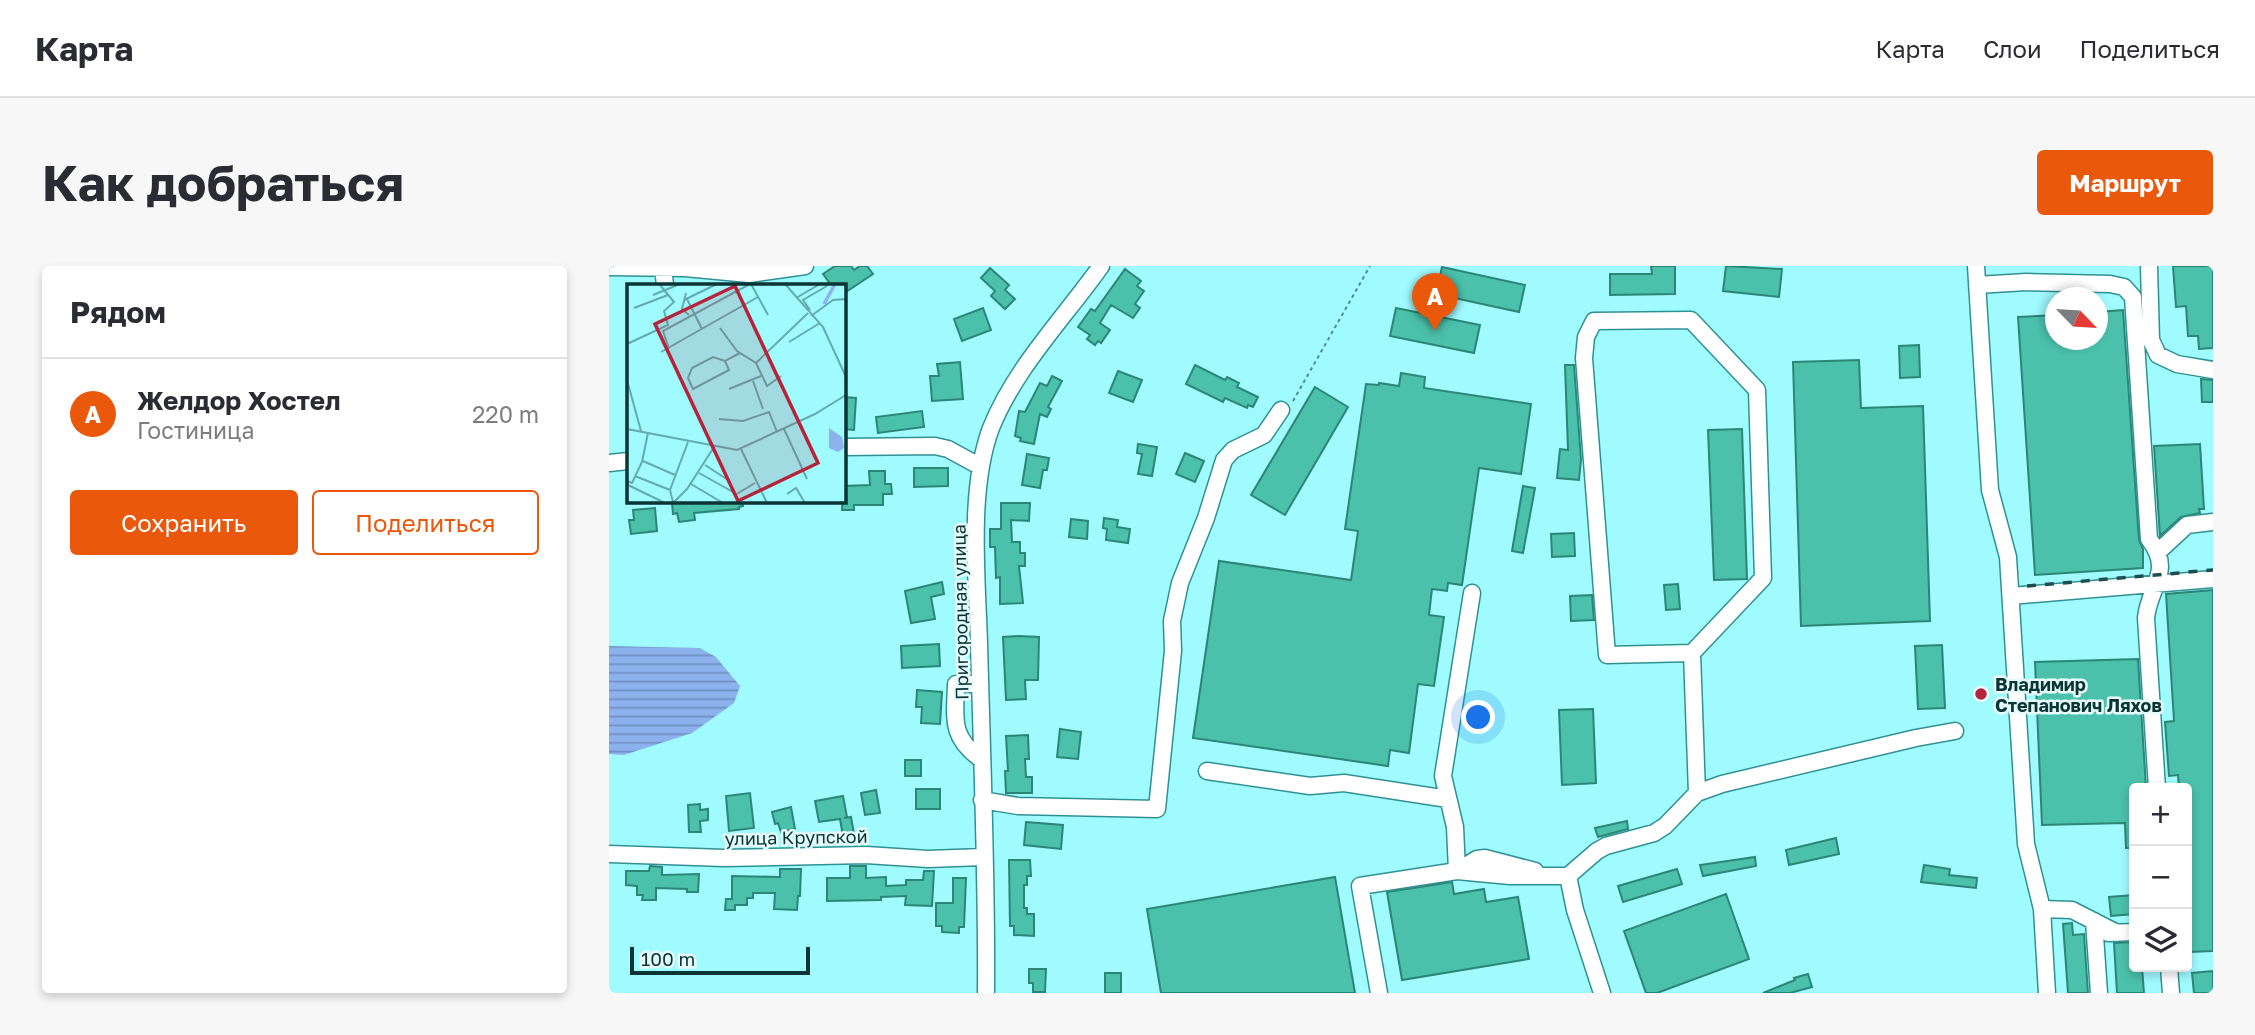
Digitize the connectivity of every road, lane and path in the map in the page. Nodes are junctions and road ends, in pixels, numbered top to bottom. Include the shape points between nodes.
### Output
1 (804, 266) edge
2 (1370, 266) edge
3 (1976, 266) edge
4 (2149, 266) edge
5 (609, 267) edge
6 (687, 267) edge
7 (663, 268) edge
8 (1092, 270) edge
9 (1977, 285) junction
10 (2213, 370) edge
11 (1282, 410) joint
12 (845, 447) edge
13 (627, 461) edge
14 (609, 463) edge
15 (981, 467) junction
16 (2213, 522) edge
17 (2159, 551) junction
18 (2213, 579) edge
19 (2157, 586) junction
20 (1472, 593) dead end
21 (2011, 596) junction
22 (1692, 653) junction
23 (980, 684) junction
24 (1955, 731) dead end
25 (981, 759) junction
26 (1207, 771) dead end
27 (2157, 783) edge
28 (1697, 793) junction
29 (1448, 799) junction
30 (982, 800) junction
31 (1455, 827) junction
32 (1466, 846) junction
33 (609, 854) edge
34 (983, 857) junction
35 (1485, 858) junction
36 (1462, 868) junction
37 (1561, 877) junction
38 (2042, 909) junction
39 (2095, 928) junction
40 (2129, 932) edge
41 (2169, 972) edge
42 (986, 993) edge
43 (1379, 993) edge
44 (1602, 993) edge
45 (2047, 993) edge
46 (2099, 993) edge
47 (2171, 993) edge

1 - 6 street via 749,274
2 - 11 path via 1299,394
3 - 9 street
4 - 10 street via 2151,340 2158,355 2177,364
5 - 7 street
6 - 7 street
8 - 15 street, Пригородная улица via 1008,395 992,426
9 - 17 street via 2110,284 2130,292 2135,304 2149,539
9 - 21 street via 1990,490 2008,556
11 - 30 street via 1264,435 1233,450 1224,460 1180,583 1172,621 1157,809 1018,806
12 - 15 street via 935,446
13 - 14 street
15 - 23 street, Пригородная улица via 977,558
16 - 17 street via 2187,525
17 - 19 street
18 - 19 street
19 - 21 street
19 - 27 street via 2146,618
20 - 29 street via 1443,776
21 - 38 street via 2026,844
22 - 22 street via 1763,578 1757,390 1691,320 1594,321 1586,337 1584,358 1607,655
22 - 28 street
23 - 25 street, Пригородная улица
23 - 25 street via 956,684 955,718 961,741
24 - 28 street via 1722,783
25 - 30 street, Пригородная улица
26 - 29 street via 1310,786 1344,783
28 - 37 street via 1654,833 1606,846
29 - 31 street
30 - 34 street, Пригородная улица
31 - 32 street
31 - 36 street
32 - 35 street
32 - 36 street via 1469,853
33 - 34 street, улица Крупской
34 - 42 street, Пригородная улица
35 - 36 street
35 - 37 street
36 - 37 street via 1510,876
36 - 43 street via 1360,886
37 - 44 street
38 - 39 street via 2072,910
38 - 45 street
39 - 40 street
39 - 46 street
41 - 47 street

